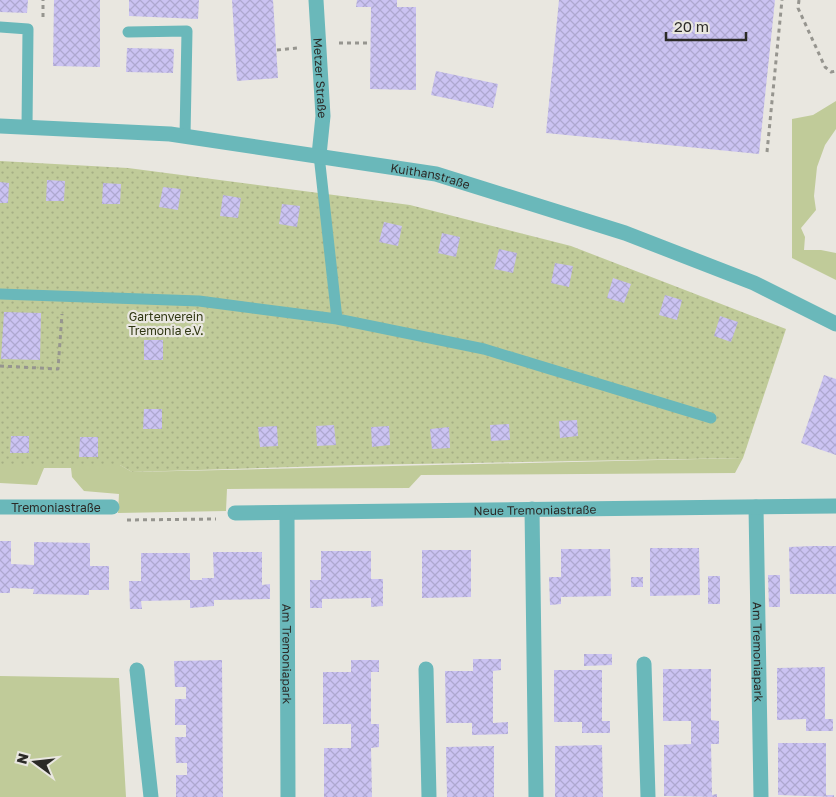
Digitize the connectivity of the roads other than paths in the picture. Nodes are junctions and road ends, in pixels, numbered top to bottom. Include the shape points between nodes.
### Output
1 (316, 0) edge
2 (0, 27) edge
3 (128, 32) dead end
4 (0, 126) edge
5 (27, 127) junction
6 (185, 136) junction
7 (319, 155) junction
8 (0, 294) edge
9 (337, 319) junction
10 (836, 324) edge
11 (711, 418) dead end
12 (836, 506) edge
13 (0, 507) edge
14 (112, 507) road end
15 (756, 507) junction
16 (532, 510) junction
17 (287, 512) junction
18 (235, 513) road end
19 (644, 664) dead end
20 (426, 669) dead end
21 (137, 670) dead end
22 (151, 797) edge
23 (288, 797) edge
24 (429, 797) edge
25 (536, 797) edge
26 (648, 797) edge
27 (761, 797) edge

1 - 7 street, Metzer Straße via 323,116
2 - 5 lane via 28,29
3 - 6 lane via 187,31
4 - 5 street, Kuithanstraße
5 - 6 street, Kuithanstraße
6 - 7 street, Kuithanstraße
7 - 9 lane
7 - 10 street, Kuithanstraße via 436,174 624,233 754,283
8 - 9 lane via 199,301
9 - 11 lane via 484,349
12 - 15 street, Neue Tremoniastraße
13 - 14 street, Tremoniastraße
15 - 16 street, Neue Tremoniastraße
15 - 27 street, Am Tremoniapark
16 - 17 street, Neue Tremoniastraße
16 - 25 street
17 - 18 street, Neue Tremoniastraße
17 - 23 street, Am Tremoniapark
19 - 26 street
20 - 24 street
21 - 22 street

